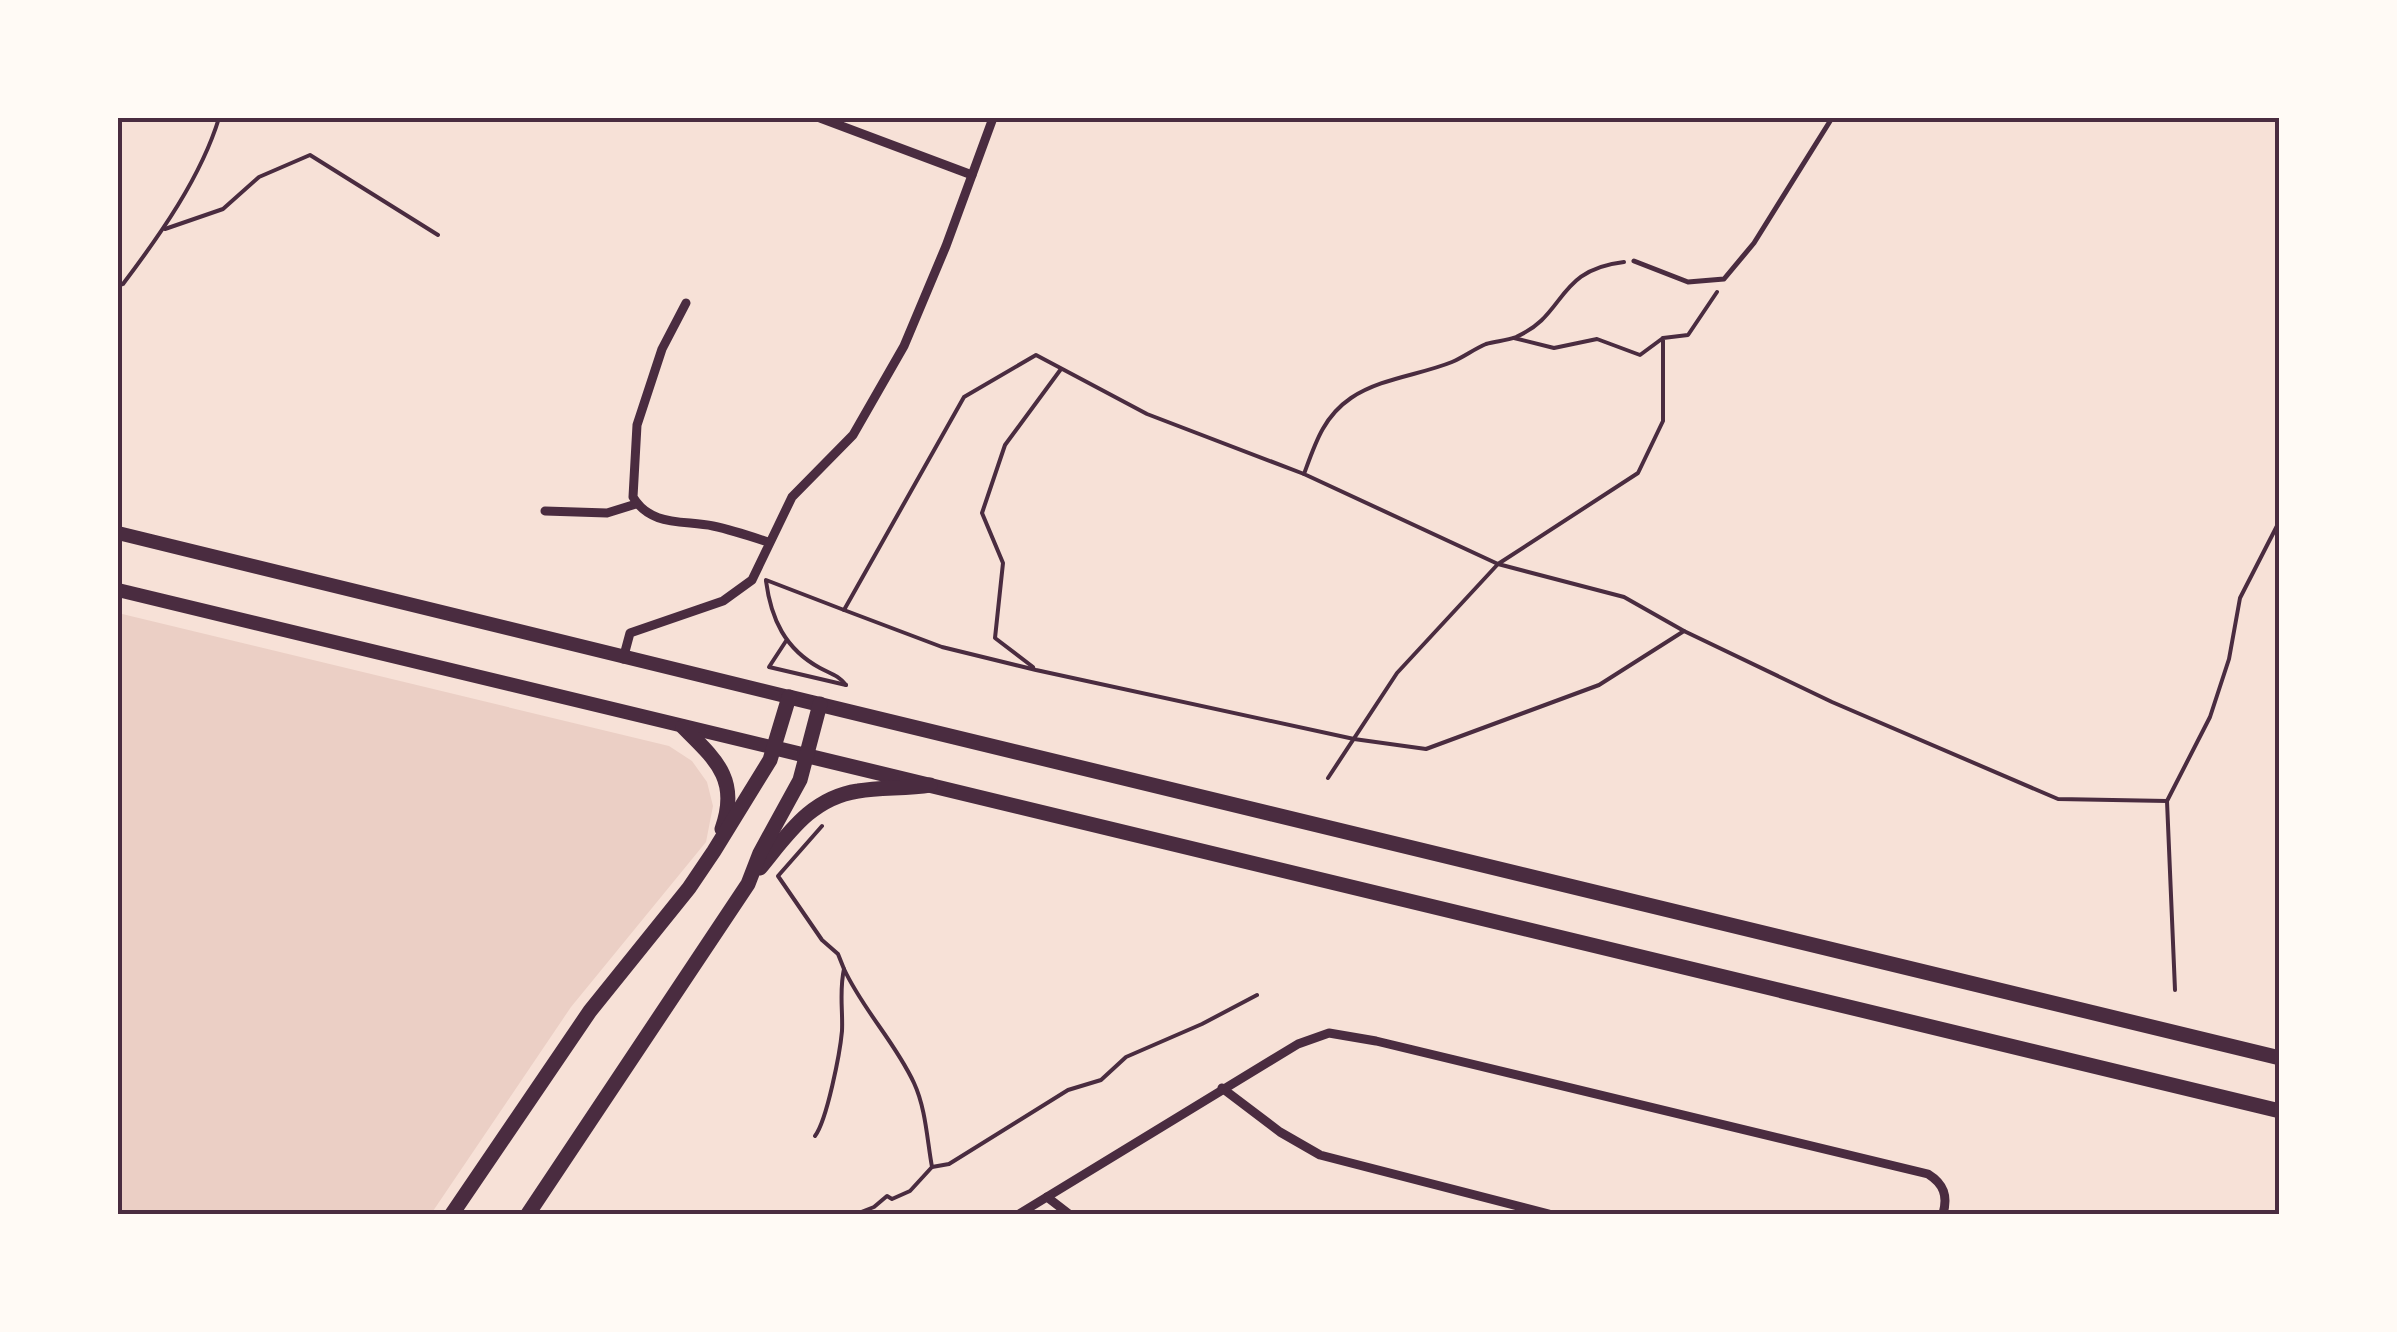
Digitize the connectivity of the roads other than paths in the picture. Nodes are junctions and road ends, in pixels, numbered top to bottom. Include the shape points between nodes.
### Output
1 (820, 118) edge
2 (993, 118) edge
3 (1832, 118) edge
4 (972, 175) junction
5 (1634, 261) road end
6 (686, 303) dead end
7 (636, 504) junction
8 (545, 511) dead end
9 (118, 534) edge
10 (768, 542) junction
11 (118, 590) edge
12 (623, 659) junction
13 (789, 697) junction
14 (820, 704) junction
15 (683, 727) junction
16 (776, 748) junction
17 (807, 755) junction
18 (930, 785) junction
19 (714, 851) junction
20 (748, 884) junction
21 (2280, 1058) edge
22 (1222, 1088) junction
23 (2280, 1111) edge
24 (1047, 1198) junction
25 (452, 1214) edge
26 (528, 1214) edge
27 (1019, 1214) edge
28 (1069, 1214) edge
29 (1549, 1214) edge
30 (1943, 1214) edge

1 - 4 street
2 - 4 street
3 - 5 lane via 1724,279 1688,282
4 - 10 street via 896,360 853,435 792,497
6 - 7 street via 636,425
7 - 8 street via 607,513
7 - 10 street via 660,520 707,524
9 - 12 main road
10 - 12 street via 752,580 723,601 630,633
11 - 15 main road
12 - 13 main road
13 - 14 highway
13 - 16 highway
14 - 17 highway
14 - 21 highway
15 - 16 main road
15 - 19 highway via 726,777 728,806
16 - 17 highway
16 - 19 highway
17 - 18 highway
17 - 20 highway
18 - 20 highway via 827,800 794,826
18 - 23 highway
19 - 25 highway via 590,1011
20 - 26 highway
22 - 24 street
22 - 29 street via 1320,1156
22 - 30 street via 1298,1044 1340,1034 1928,1174 1944,1191
24 - 27 street
24 - 28 street

